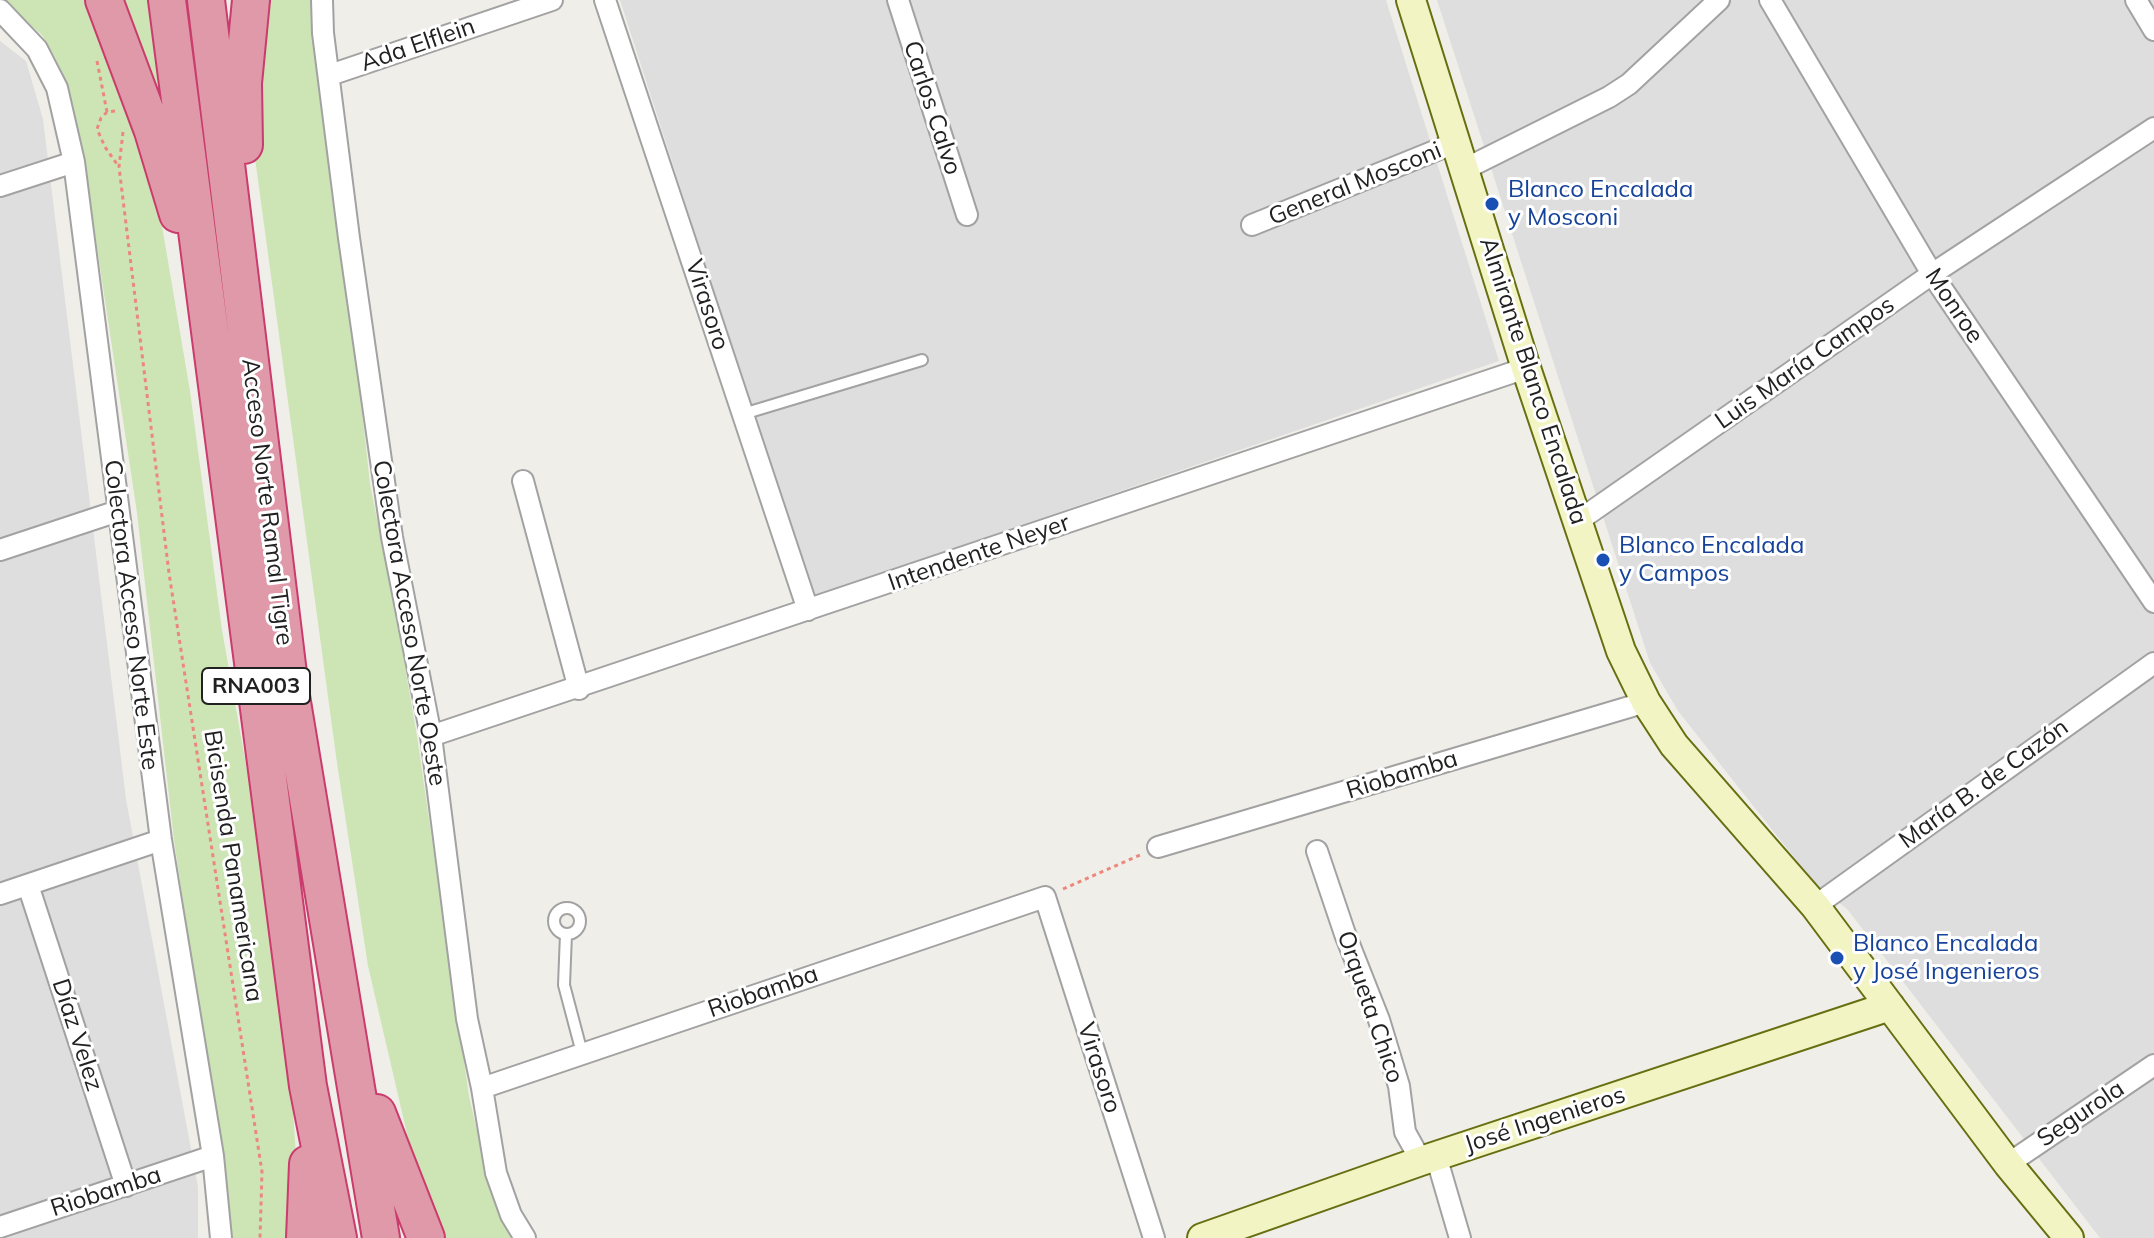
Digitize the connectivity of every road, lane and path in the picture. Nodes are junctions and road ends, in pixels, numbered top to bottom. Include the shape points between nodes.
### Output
1 (104, 0) edge
2 (167, 0) edge
3 (206, 0) edge
4 (251, 0) edge
5 (322, 0) edge
6 (552, 0) edge
7 (605, 0) edge
8 (898, 0) edge
9 (1411, 0) edge
10 (1719, 0) edge
11 (1770, 0) edge
12 (2136, 0) edge
13 (0, 10) edge
14 (2154, 30) edge
15 (330, 75) junction
16 (117, 111) dead end
17 (124, 128) dead end
18 (2154, 128) edge
19 (1457, 142) junction
20 (74, 162) junction
21 (119, 167) junction
22 (1465, 169) junction
23 (0, 186) edge
24 (967, 215) dead end
25 (1252, 225) dead end
26 (1932, 274) junction
27 (203, 285) junction
28 (248, 350) junction
29 (922, 360) dead end
30 (1526, 368) junction
31 (743, 414) junction
32 (523, 481) dead end
33 (118, 511) junction
34 (1578, 521) junction
35 (0, 550) edge
36 (2154, 602) edge
37 (808, 610) junction
38 (2154, 663) edge
39 (579, 689) junction
40 (1646, 702) junction
41 (431, 736) junction
42 (161, 840) junction
43 (1158, 847) joint
44 (1317, 851) dead end
45 (28, 885) junction
46 (0, 894) edge
47 (1045, 897) junction
48 (1815, 906) junction
49 (566, 934) dead end
50 (341, 1003) junction
51 (1890, 1006) junction
52 (582, 1053) junction
53 (2154, 1065) edge
54 (308, 1086) junction
55 (482, 1088) junction
56 (213, 1156) junction
57 (1428, 1159) junction
58 (2008, 1164) junction
59 (126, 1186) junction
60 (0, 1227) edge
61 (221, 1238) edge
62 (260, 1238) edge
63 (305, 1238) edge
64 (338, 1238) edge
65 (381, 1238) edge
66 (426, 1238) edge
67 (525, 1238) edge
68 (1154, 1238) edge
69 (1202, 1238) edge
70 (1460, 1238) edge
71 (2069, 1238) edge

1 - 27 highway
2 - 27 highway, Acceso Norte Ramal Tigre / RNA003
3 - 28 highway, Acceso Norte Ramal Tigre / RNA003
4 - 28 highway via 243,83
5 - 15 street, Colectora Acceso Norte Oeste
6 - 15 street, Ada Elflein
7 - 31 street, Virasoro
8 - 24 street, Carlos Calvo
9 - 19 street, Almirante Blanco Encalada
10 - 22 street via 1629,84
11 - 26 street, Monroe
12 - 14 street
13 - 20 street, Colectora Acceso Norte Este via 37,49 57,88
15 - 41 street, Colectora Acceso Norte Oeste via 392,537
16 - 21 path, Bicisenda Panamericana via 107,112 97,129
17 - 21 path, Bicisenda Panamericana
18 - 26 street, Luis María Campos
19 - 22 street, Almirante Blanco Encalada
19 - 25 street, General Mosconi
20 - 23 street
20 - 33 street, Colectora Acceso Norte Este
21 - 62 path, Bicisenda Panamericana via 169,573 262,1172
22 - 30 street, Almirante Blanco Encalada
26 - 34 street, Luis María Campos
26 - 36 street, Monroe
27 - 54 highway, Acceso Norte Ramal Tigre / RNA003
28 - 50 highway, Acceso Norte Ramal Tigre / RNA003 via 290,690
29 - 31 lane
30 - 34 street, Almirante Blanco Encalada
30 - 37 street, Intendente Neyer
31 - 37 street, Virasoro
32 - 39 street
33 - 35 street
33 - 42 street, Colectora Acceso Norte Este
34 - 40 street, Almirante Blanco Encalada via 1621,651
37 - 39 street, Intendente Neyer
38 - 48 street, María B. de Cazón
39 - 41 street, Intendente Neyer
40 - 43 street, Riobamba
40 - 48 street, Almirante Blanco Encalada via 1674,745
41 - 55 street, Colectora Acceso Norte Oeste via 467,1019
42 - 45 street
42 - 56 street, Colectora Acceso Norte Este
43 - 47 path
44 - 57 street, Orqueta Chico via 1383,1034 1399,1086 1405,1132
45 - 46 street
45 - 59 street, Díaz Velez
47 - 52 street, Riobamba
47 - 68 street, Virasoro
48 - 51 street, Almirante Blanco Encalada
49 - 52 lane via 564,985
50 - 65 highway, Acceso Norte Ramal Tigre / RNA003
50 - 66 highway via 386,1142
51 - 57 street, José Ingenieros
51 - 58 street, Almirante Blanco Encalada
52 - 55 street, Riobamba
53 - 58 street, Segurola
54 - 63 highway
54 - 64 highway, Acceso Norte Ramal Tigre / RNA003
55 - 67 street, Colectora Acceso Norte Oeste via 496,1173
56 - 59 street, Riobamba
56 - 61 street, Colectora Acceso Norte Este
57 - 69 street, José Ingenieros
57 - 70 street, Orqueta Chico
58 - 71 street, Almirante Blanco Encalada
59 - 60 street, Riobamba

